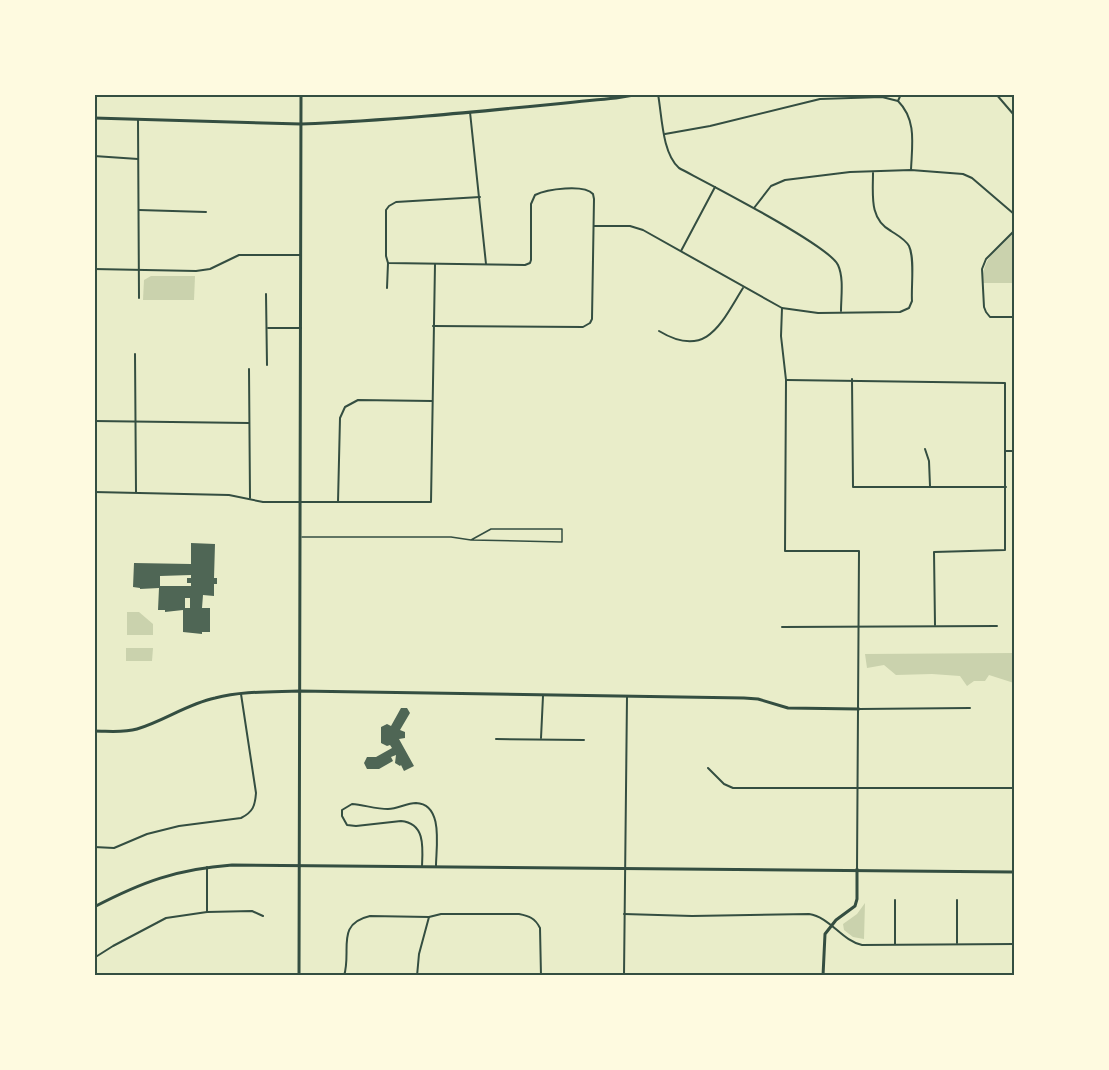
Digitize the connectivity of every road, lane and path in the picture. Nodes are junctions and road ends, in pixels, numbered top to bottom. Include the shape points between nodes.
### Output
1 (301, 94) edge
2 (640, 94) edge
3 (658, 94) edge
4 (901, 94) edge
5 (996, 94) edge
6 (898, 101) junction
7 (470, 112) junction
8 (1014, 115) edge
9 (94, 118) edge
10 (138, 120) junction
11 (301, 124) junction
12 (665, 134) junction
13 (94, 156) edge
14 (138, 159) junction
15 (911, 170) junction
16 (873, 173) junction
17 (715, 187) junction
18 (480, 197) junction
19 (754, 208) junction
20 (139, 210) junction
21 (206, 212) dead end
22 (1014, 214) edge
23 (593, 226) junction
24 (1014, 231) edge
25 (681, 251) junction
26 (301, 255) junction
27 (388, 263) junction
28 (435, 264) junction
29 (486, 264) junction
30 (94, 269) edge
31 (139, 270) junction
32 (387, 288) dead end
33 (743, 288) junction
34 (266, 294) dead end
35 (139, 298) dead end
36 (782, 308) junction
37 (841, 311) junction
38 (1014, 317) edge
39 (433, 326) junction
40 (267, 328) junction
41 (301, 328) junction
42 (659, 330) dead end
43 (135, 354) dead end
44 (267, 365) dead end
45 (249, 369) dead end
46 (852, 379) junction
47 (786, 380) junction
48 (433, 401) junction
49 (94, 421) edge
50 (135, 422) junction
51 (249, 423) junction
52 (925, 449) dead end
53 (1006, 451) junction
54 (1014, 451) edge
55 (930, 486) junction
56 (1006, 487) junction
57 (94, 492) edge
58 (136, 492) junction
59 (249, 498) junction
60 (300, 502) junction
61 (338, 502) junction
62 (300, 537) junction
63 (471, 540) junction
64 (935, 626) junction
65 (997, 626) dead end
66 (782, 627) dead end
67 (859, 627) junction
68 (299, 691) junction
69 (241, 694) junction
70 (543, 696) junction
71 (627, 697) junction
72 (970, 708) dead end
73 (859, 709) junction
74 (94, 731) edge
75 (496, 739) dead end
76 (541, 740) junction
77 (584, 741) dead end
78 (708, 768) dead end
79 (858, 787) junction
80 (1014, 788) edge
81 (94, 847) edge
82 (299, 866) junction
83 (422, 866) junction
84 (207, 867) junction
85 (436, 867) junction
86 (624, 867) junction
87 (857, 869) junction
88 (1014, 872) edge
89 (895, 900) dead end
90 (957, 900) dead end
91 (94, 907) edge
92 (207, 912) junction
93 (624, 914) junction
94 (263, 916) dead end
95 (429, 917) junction
96 (830, 926) junction
97 (895, 944) junction
98 (957, 944) junction
99 (1014, 944) edge
100 (94, 958) edge
101 (299, 975) edge
102 (344, 975) edge
103 (417, 975) edge
104 (542, 975) edge
105 (624, 975) edge
106 (823, 975) edge

1 - 11 street
2 - 7 street
3 - 12 street
4 - 6 street
5 - 8 street
6 - 12 street via 882,97 820,99
6 - 15 street via 912,126
7 - 11 street
7 - 18 street
9 - 10 street
10 - 11 street
10 - 14 street
11 - 26 street
12 - 17 street via 673,163
13 - 14 street
14 - 20 street
15 - 16 street
15 - 22 street via 963,174
16 - 19 street via 807,176 776,183
16 - 37 street via 873,204 878,222 909,246 912,302 900,312
17 - 19 street
17 - 25 street
18 - 27 street via 391,205 386,210
18 - 29 street
19 - 37 street via 836,261
20 - 21 street
20 - 31 street
23 - 25 street via 636,227
23 - 29 street via 591,190 541,192 531,204 530,263
23 - 39 street via 593,315 587,326
24 - 38 street via 986,260 981,277 986,312 990,316
25 - 33 street
26 - 31 street via 239,255 210,269 196,271
26 - 41 street
27 - 28 street
27 - 32 street
28 - 29 street
28 - 39 street
30 - 31 street
31 - 35 street
33 - 36 street
33 - 42 street via 716,330 704,338 679,341
34 - 40 street
36 - 37 street via 818,313
36 - 47 street
39 - 48 street
40 - 41 street
40 - 44 street
41 - 60 street
43 - 50 street
45 - 51 street
46 - 47 street
46 - 53 street via 1005,382
46 - 55 street via 853,487
47 - 67 street via 785,550 859,551
48 - 61 street via 358,400 345,407 340,418
48 - 61 street via 431,502
49 - 50 street
50 - 51 street
50 - 58 street
51 - 59 street
52 - 55 street
53 - 54 street
53 - 56 street
55 - 56 street
56 - 64 street via 1005,550 934,552
57 - 58 street
58 - 59 street
59 - 60 street
60 - 61 street
60 - 62 street
62 - 63 lane
62 - 68 street
63 - 63 lane via 562,542 562,529 491,529
64 - 65 street
64 - 67 street
66 - 67 street
67 - 73 street
68 - 69 street
68 - 70 street
68 - 82 street
69 - 74 street via 196,703 137,729
69 - 81 street via 256,793 249,814 147,834 114,848
70 - 71 street
70 - 76 street
71 - 73 street via 753,698 788,708
71 - 86 street
72 - 73 street
73 - 79 street
75 - 76 street
76 - 77 street
78 - 79 street via 733,788
79 - 80 street
79 - 87 street
82 - 83 street
82 - 84 street
82 - 101 street
83 - 85 street
83 - 85 street via 423,842 416,827 401,821 347,825 342,810 352,804 386,809 423,804 436,820
84 - 91 street via 134,886
84 - 92 street
85 - 86 street
86 - 87 street
86 - 93 street
87 - 88 street
87 - 96 street via 857,903
89 - 97 street
90 - 98 street
92 - 94 street via 252,911
92 - 100 street via 166,918
93 - 96 street via 809,914
93 - 105 street
95 - 102 street via 370,916 357,921 347,932
95 - 103 street
95 - 104 street via 531,916 541,934
96 - 97 street via 854,943
96 - 106 street via 824,939
97 - 98 street
98 - 99 street

